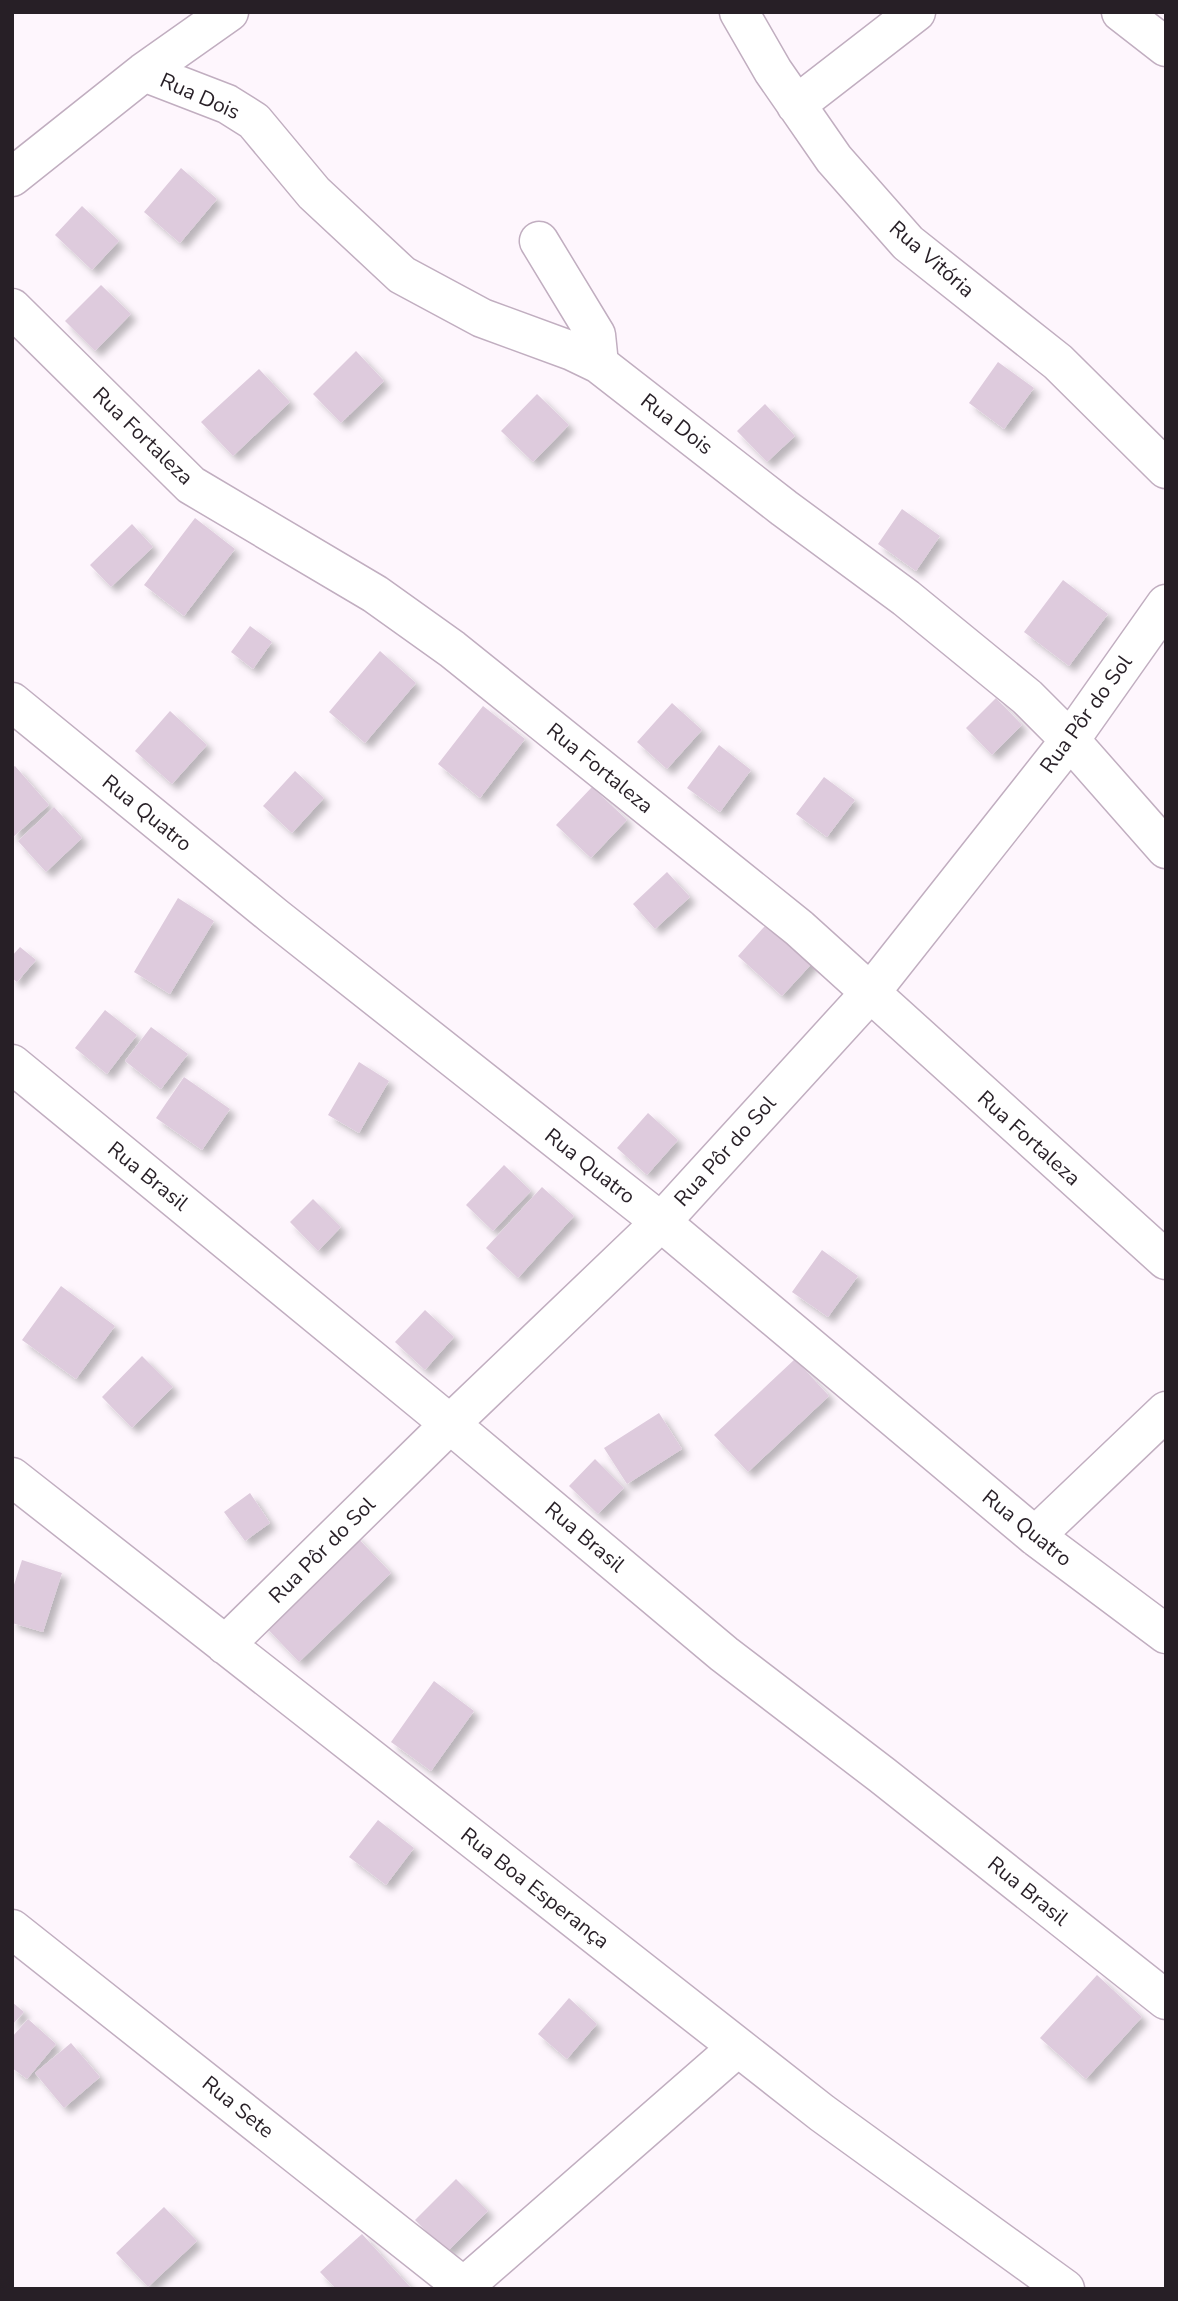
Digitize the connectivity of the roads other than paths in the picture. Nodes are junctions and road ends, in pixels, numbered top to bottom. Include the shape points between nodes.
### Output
1 (229, 12) edge
2 (739, 12) edge
3 (916, 12) edge
4 (1122, 12) edge
5 (1166, 47) edge
6 (144, 72) junction
7 (796, 104) junction
8 (12, 177) edge
9 (540, 241) dead end
10 (12, 308) edge
11 (599, 364) junction
12 (1166, 469) edge
13 (1166, 604) edge
14 (12, 702) edge
15 (1070, 740) junction
16 (1166, 849) edge
17 (870, 993) junction
18 (12, 1064) edge
19 (661, 1222) junction
20 (1166, 1260) edge
21 (1166, 1411) edge
22 (450, 1424) junction
23 (12, 1478) edge
24 (1035, 1536) junction
25 (1166, 1634) edge
26 (225, 1645) junction
27 (12, 1929) edge
28 (1166, 2000) edge
29 (738, 2047) junction
30 (462, 2288) edge
31 (1065, 2289) edge

1 - 6 street
2 - 7 street, Rua Vitória
3 - 7 street
4 - 5 street
6 - 8 street
6 - 11 street, Rua Dois via 227,104 254,121 314,193 402,275 482,318
7 - 12 street, Rua Vitória via 834,159 908,243 1058,362
9 - 11 street via 596,335
10 - 17 street, Rua Fortaleza via 191,485 376,594 452,649 799,928
11 - 15 street, Rua Dois via 906,598 1027,697
13 - 15 street, Rua Pôr do Sol
14 - 19 street, Rua Quatro
15 - 16 street, Rua Dois
15 - 17 street, Rua Pôr do Sol
17 - 19 street, Rua Pôr do Sol
17 - 20 street, Rua Fortaleza
18 - 22 street, Rua Brasil
19 - 22 street, Rua Pôr do Sol
19 - 24 street, Rua Quatro
21 - 24 street
22 - 26 street, Rua Pôr do Sol
22 - 28 street, Rua Brasil via 724,1654
23 - 26 street, Rua Boa Esperança
24 - 25 street, Rua Quatro
26 - 29 street, Rua Boa Esperança
27 - 30 street, Rua Sete
29 - 30 street
29 - 31 street, Rua Boa Esperança

